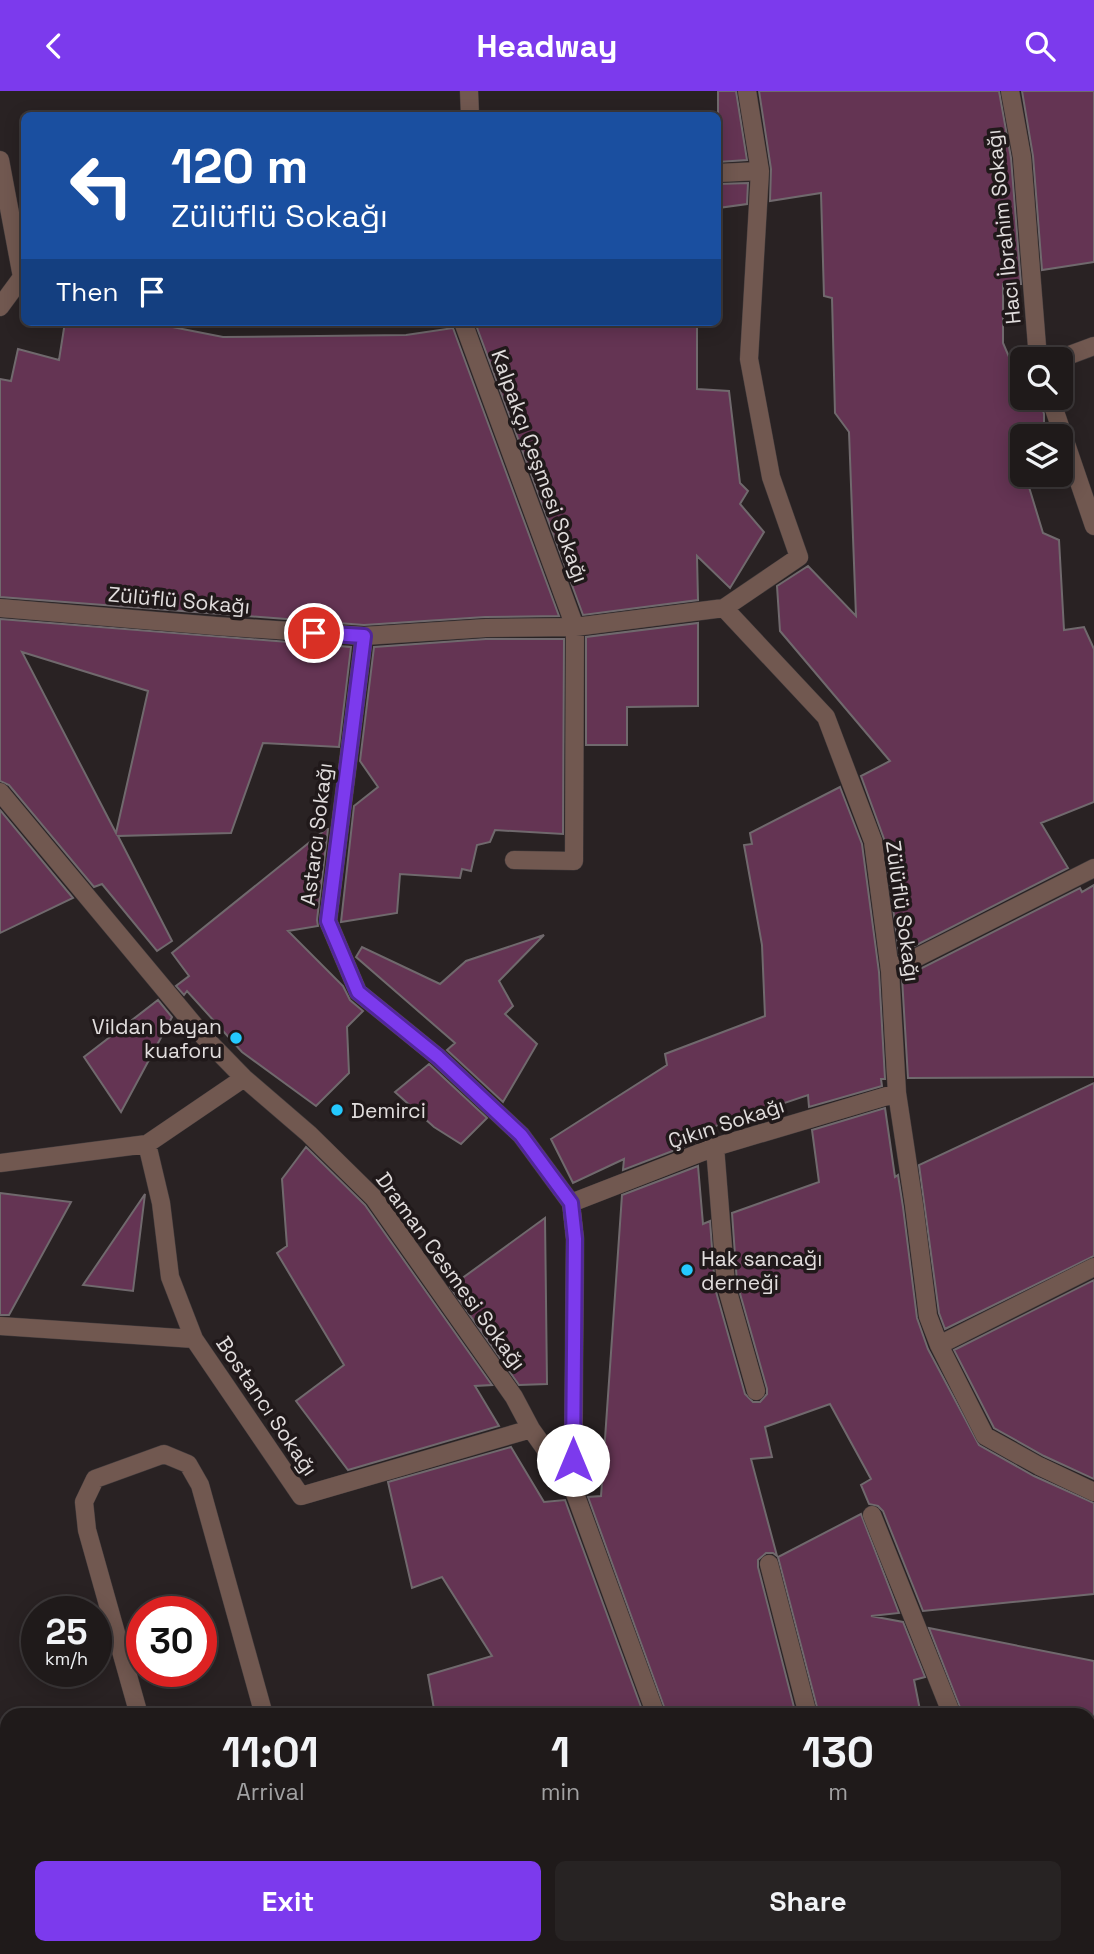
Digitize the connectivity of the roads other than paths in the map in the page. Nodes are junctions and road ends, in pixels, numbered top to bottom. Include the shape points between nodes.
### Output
1 (469, 91) edge
2 (747, 91) edge
3 (1010, 91) edge
4 (470, 112) edge
5 (0, 160) edge
6 (760, 171) junction
7 (721, 173) edge
8 (21, 267) edge
9 (21, 280) edge
10 (0, 307) edge
11 (464, 326) edge
12 (1094, 346) edge
13 (1037, 347) edge
14 (1073, 354) edge
15 (1054, 410) edge
16 (1094, 526) edge
17 (0, 608) edge
18 (724, 608) junction
19 (575, 627) junction
20 (364, 636) junction
21 (0, 792) edge
22 (514, 860) dead end
23 (1093, 873) edge
24 (890, 971) junction
25 (244, 1078) junction
26 (897, 1093) junction
27 (148, 1144) junction
28 (715, 1147) junction
29 (0, 1163) edge
30 (571, 1203) junction
31 (1094, 1267) edge
32 (0, 1326) edge
33 (194, 1339) junction
34 (939, 1345) junction
35 (756, 1391) dead end
36 (531, 1429) junction
37 (573, 1488) junction
38 (1094, 1492) edge
39 (872, 1515) dead end
40 (769, 1564) dead end
41 (137, 1708) edge
42 (262, 1708) edge
43 (653, 1708) edge
44 (806, 1708) edge
45 (949, 1708) edge

1 - 4 street
2 - 6 street
3 - 13 street, Hacı İbrahim Sokağı via 1022,157
5 - 8 street
6 - 7 street
6 - 18 street via 749,359 771,477 799,557
9 - 10 street
11 - 19 street, Kalpakçı Çeşmesi Sokağı
12 - 14 street
15 - 16 street
17 - 20 street, Zülüflü Sokağı
18 - 19 street, Zülüflü Sokağı
18 - 24 street, Zülüflü Sokağı via 826,717 873,841
19 - 20 street, Zülüflü Sokağı
19 - 22 street via 574,861
20 - 30 street, Astarcı Sokağı via 328,921 358,992 438,1057 521,1135
21 - 25 street, Draman Cesmesi Sokağı via 205,1038
23 - 24 street
24 - 26 street, Zülüflü Sokağı
25 - 27 street
25 - 36 street, Draman Cesmesi Sokağı via 374,1198 514,1397
26 - 28 street, Çıkın Sokağı
26 - 34 street, Zülüflü Sokağı via 928,1316
27 - 29 street
27 - 33 street via 170,1277
28 - 30 street, Çıkın Sokağı
28 - 35 street via 726,1285
30 - 37 street, Astarcı Sokağı via 575,1239
31 - 34 street
32 - 33 street, Bostancı Sokağı
33 - 36 street, Bostancı Sokağı via 301,1496
34 - 38 street, Zülüflü Sokağı via 985,1436
36 - 37 street, Draman Cesmesi Sokağı
37 - 43 street, Draman Cesmesi Sokağı
39 - 45 street
40 - 44 street
41 - 42 street via 87,1530 84,1502 95,1479 164,1454 188,1464 200,1485

